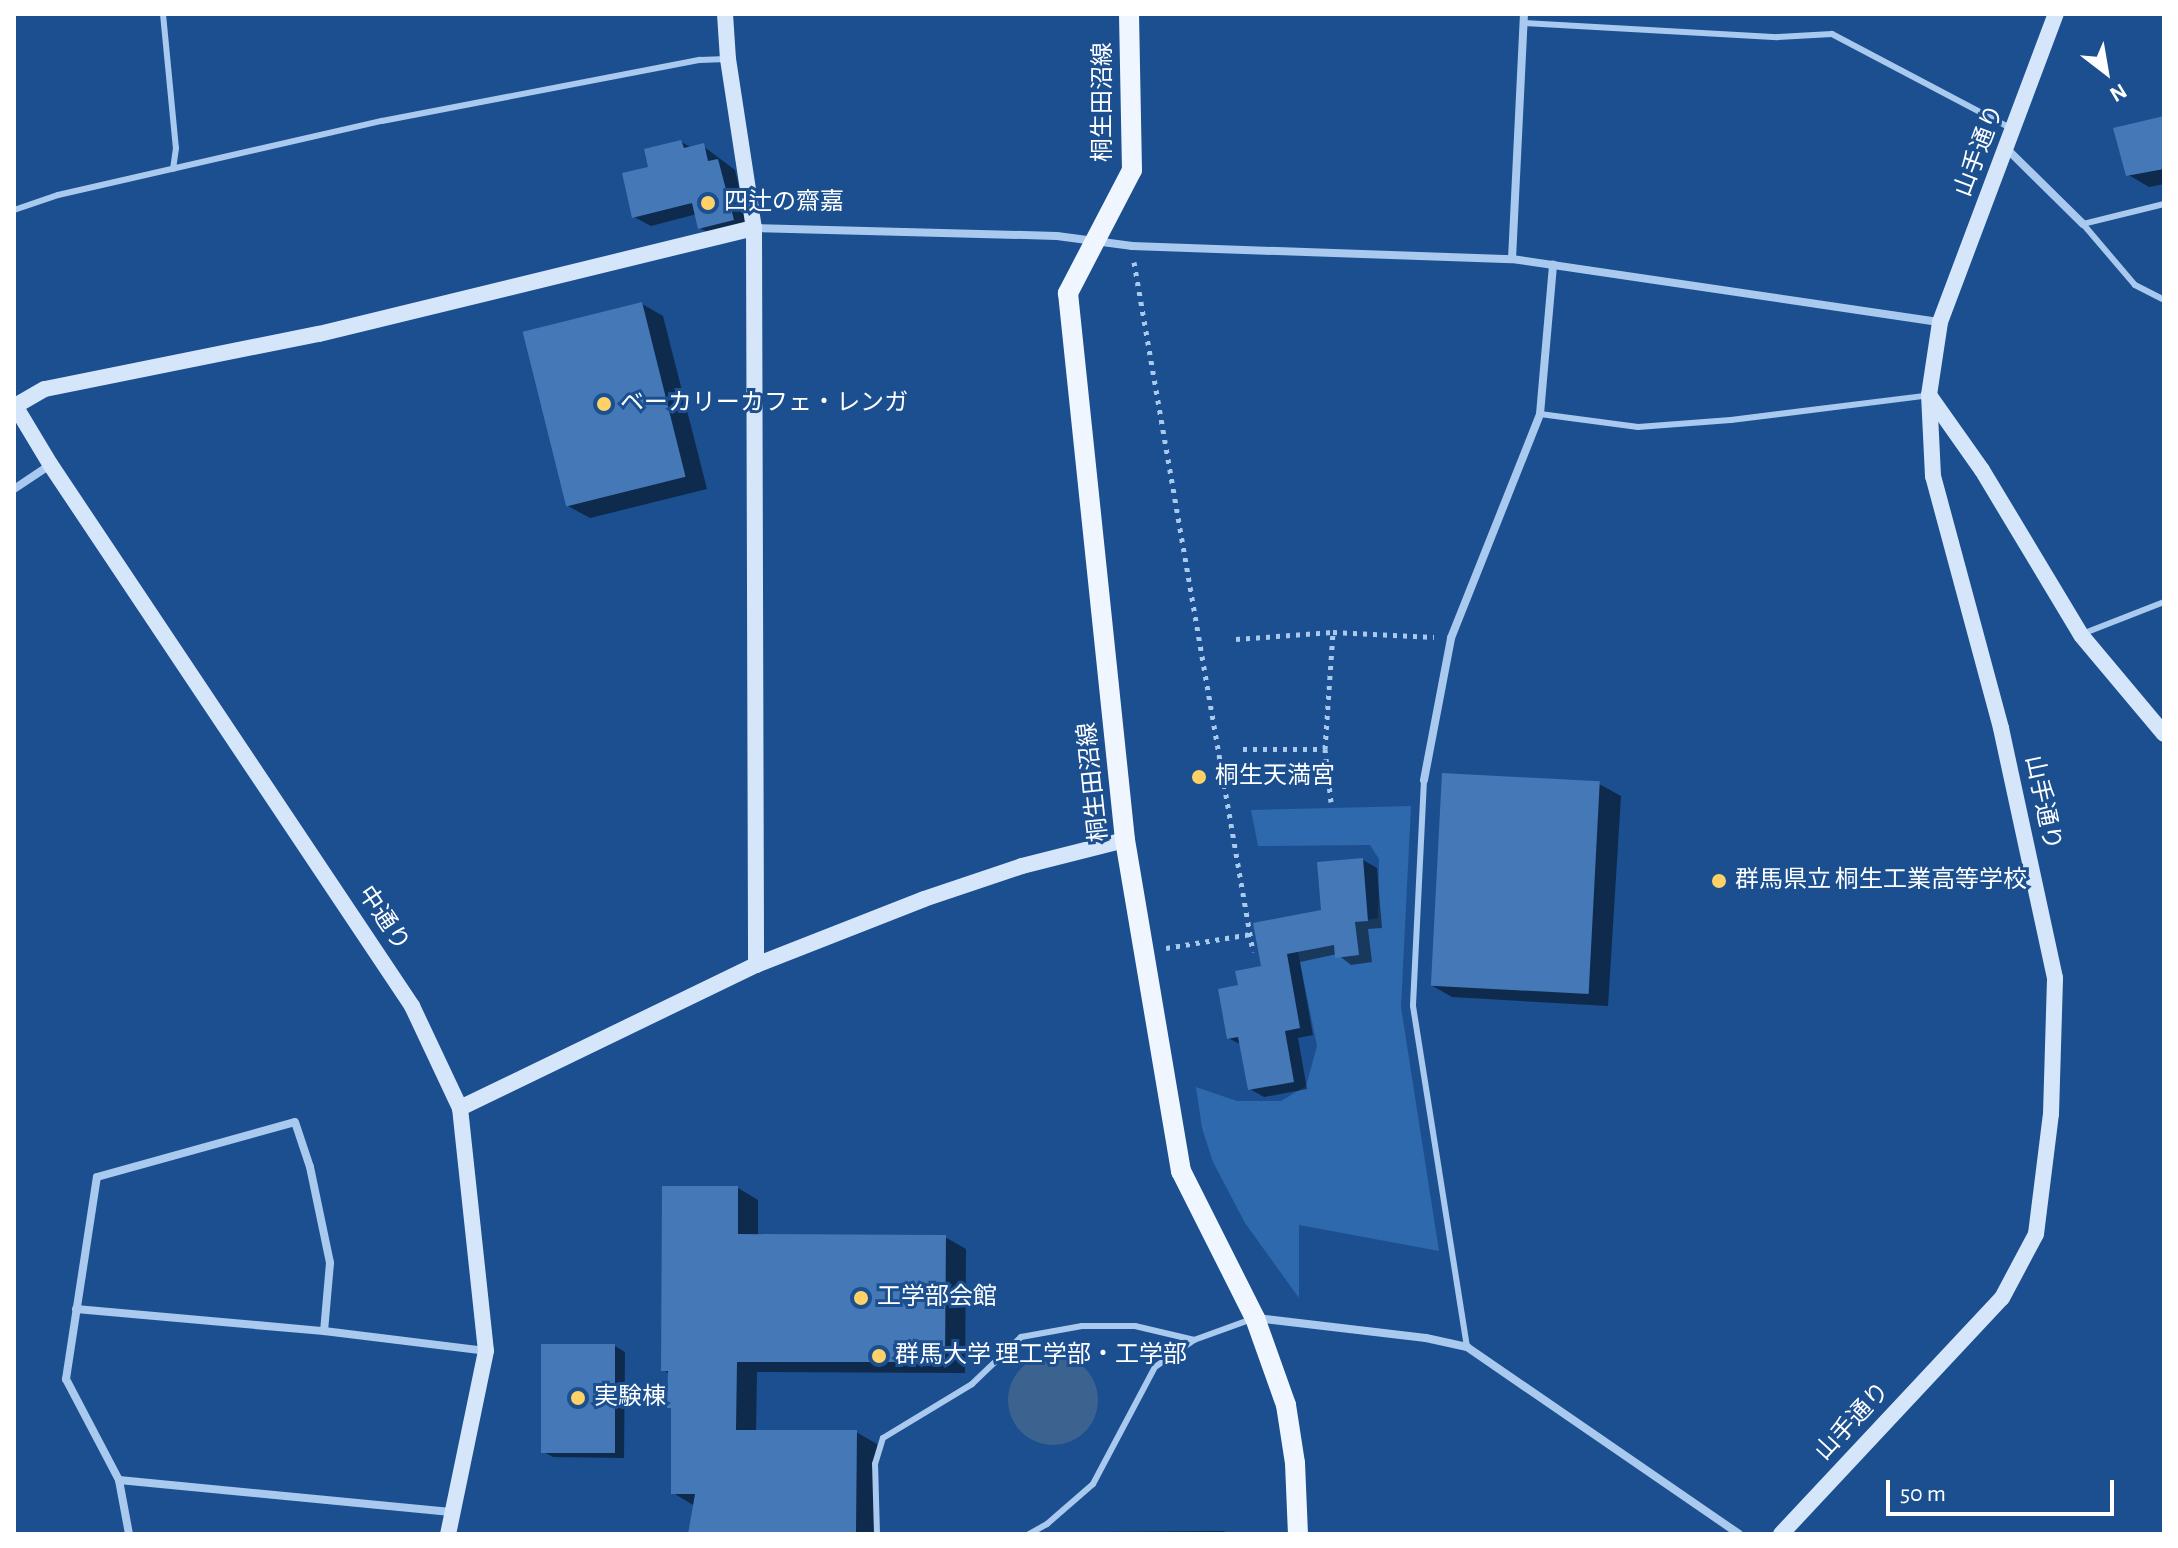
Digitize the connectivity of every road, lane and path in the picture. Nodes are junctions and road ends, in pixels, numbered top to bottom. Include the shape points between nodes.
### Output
1 (163, 14) edge
2 (725, 14) edge
3 (1129, 14) edge
4 (2056, 14) edge
5 (1524, 19) edge
6 (728, 59) junction
7 (2014, 130) junction
8 (2007, 149) junction
9 (173, 170) junction
10 (2164, 204) edge
11 (14, 210) edge
12 (2083, 224) junction
13 (754, 228) junction
14 (1094, 243) junction
15 (1132, 246) junction
16 (1512, 259) junction
17 (1553, 265) junction
18 (2164, 300) edge
19 (1940, 322) junction
20 (1929, 395) junction
21 (15, 405) edge
22 (1540, 414) junction
23 (50, 464) junction
24 (14, 489) edge
25 (2164, 602) edge
26 (1333, 632) junction
27 (2081, 635) junction
28 (1451, 638) junction
29 (1236, 639) dead end
30 (2164, 734) edge
31 (1243, 749) dead end
32 (1325, 749) junction
33 (1424, 780) joint
34 (1331, 802) dead end
35 (1125, 840) junction
36 (1251, 934) junction
37 (1145, 950) junction
38 (1253, 952) dead end
39 (756, 965) junction
40 (460, 1108) junction
41 (76, 1309) junction
42 (1255, 1318) junction
43 (324, 1331) junction
44 (1194, 1340) junction
45 (1467, 1347) junction
46 (486, 1351) junction
47 (119, 1480) junction
48 (453, 1512) junction
49 (129, 1534) edge
50 (448, 1534) edge
51 (877, 1534) edge
52 (1029, 1534) edge
53 (1298, 1534) edge
54 (1739, 1534) edge
55 (1781, 1534) edge

1 - 9 lane via 176,148
2 - 6 street
3 - 14 main road, 桐生田沼線 via 1132,170
4 - 7 street, 山手通り
5 - 7 lane via 1778,37 1832,34
5 - 16 street
6 - 9 lane via 382,121
6 - 13 street
7 - 8 street, 山手通り
8 - 12 street
8 - 19 street, 山手通り
9 - 11 lane
10 - 12 lane
12 - 18 lane via 2135,285
13 - 14 street via 1057,236
13 - 21 street via 319,334 45,389
13 - 39 street
14 - 15 street
14 - 35 main road, 桐生田沼線 via 1068,293
15 - 16 street
15 - 36 path
16 - 17 street
17 - 19 street
17 - 22 street
19 - 20 street, 山手通り
20 - 22 lane via 1638,427
20 - 27 street via 1982,470
20 - 55 street, 山手通り via 1933,476 2001,728 2055,978 2051,1114 2040,1204 2036,1234 2002,1298
21 - 23 street, 中通り
22 - 28 street
23 - 24 street
23 - 40 street, 中通り via 412,1006
25 - 27 lane
26 - 28 path
26 - 29 path
26 - 32 path
27 - 30 street
28 - 33 street
31 - 32 path
32 - 34 path
33 - 45 lane via 1413,1006
35 - 37 main road, 桐生田沼線
35 - 39 street via 1022,866 924,899
36 - 37 path
36 - 38 path
37 - 42 main road, 桐生田沼線 via 1181,1171
39 - 40 street
40 - 46 street, 中通り
41 - 43 street
41 - 43 street via 97,1177 295,1122 330,1263
41 - 47 street via 66,1379
42 - 44 lane
42 - 45 street
42 - 53 main road, 桐生田沼線 via 1286,1405
43 - 46 street
44 - 51 lane via 1135,1326 1082,1326 1021,1337 972,1384 883,1438 875,1464
44 - 52 lane via 1155,1367 1093,1484
45 - 54 street
46 - 48 street, 中通り
47 - 48 street
47 - 49 street
48 - 50 street, 中通り

